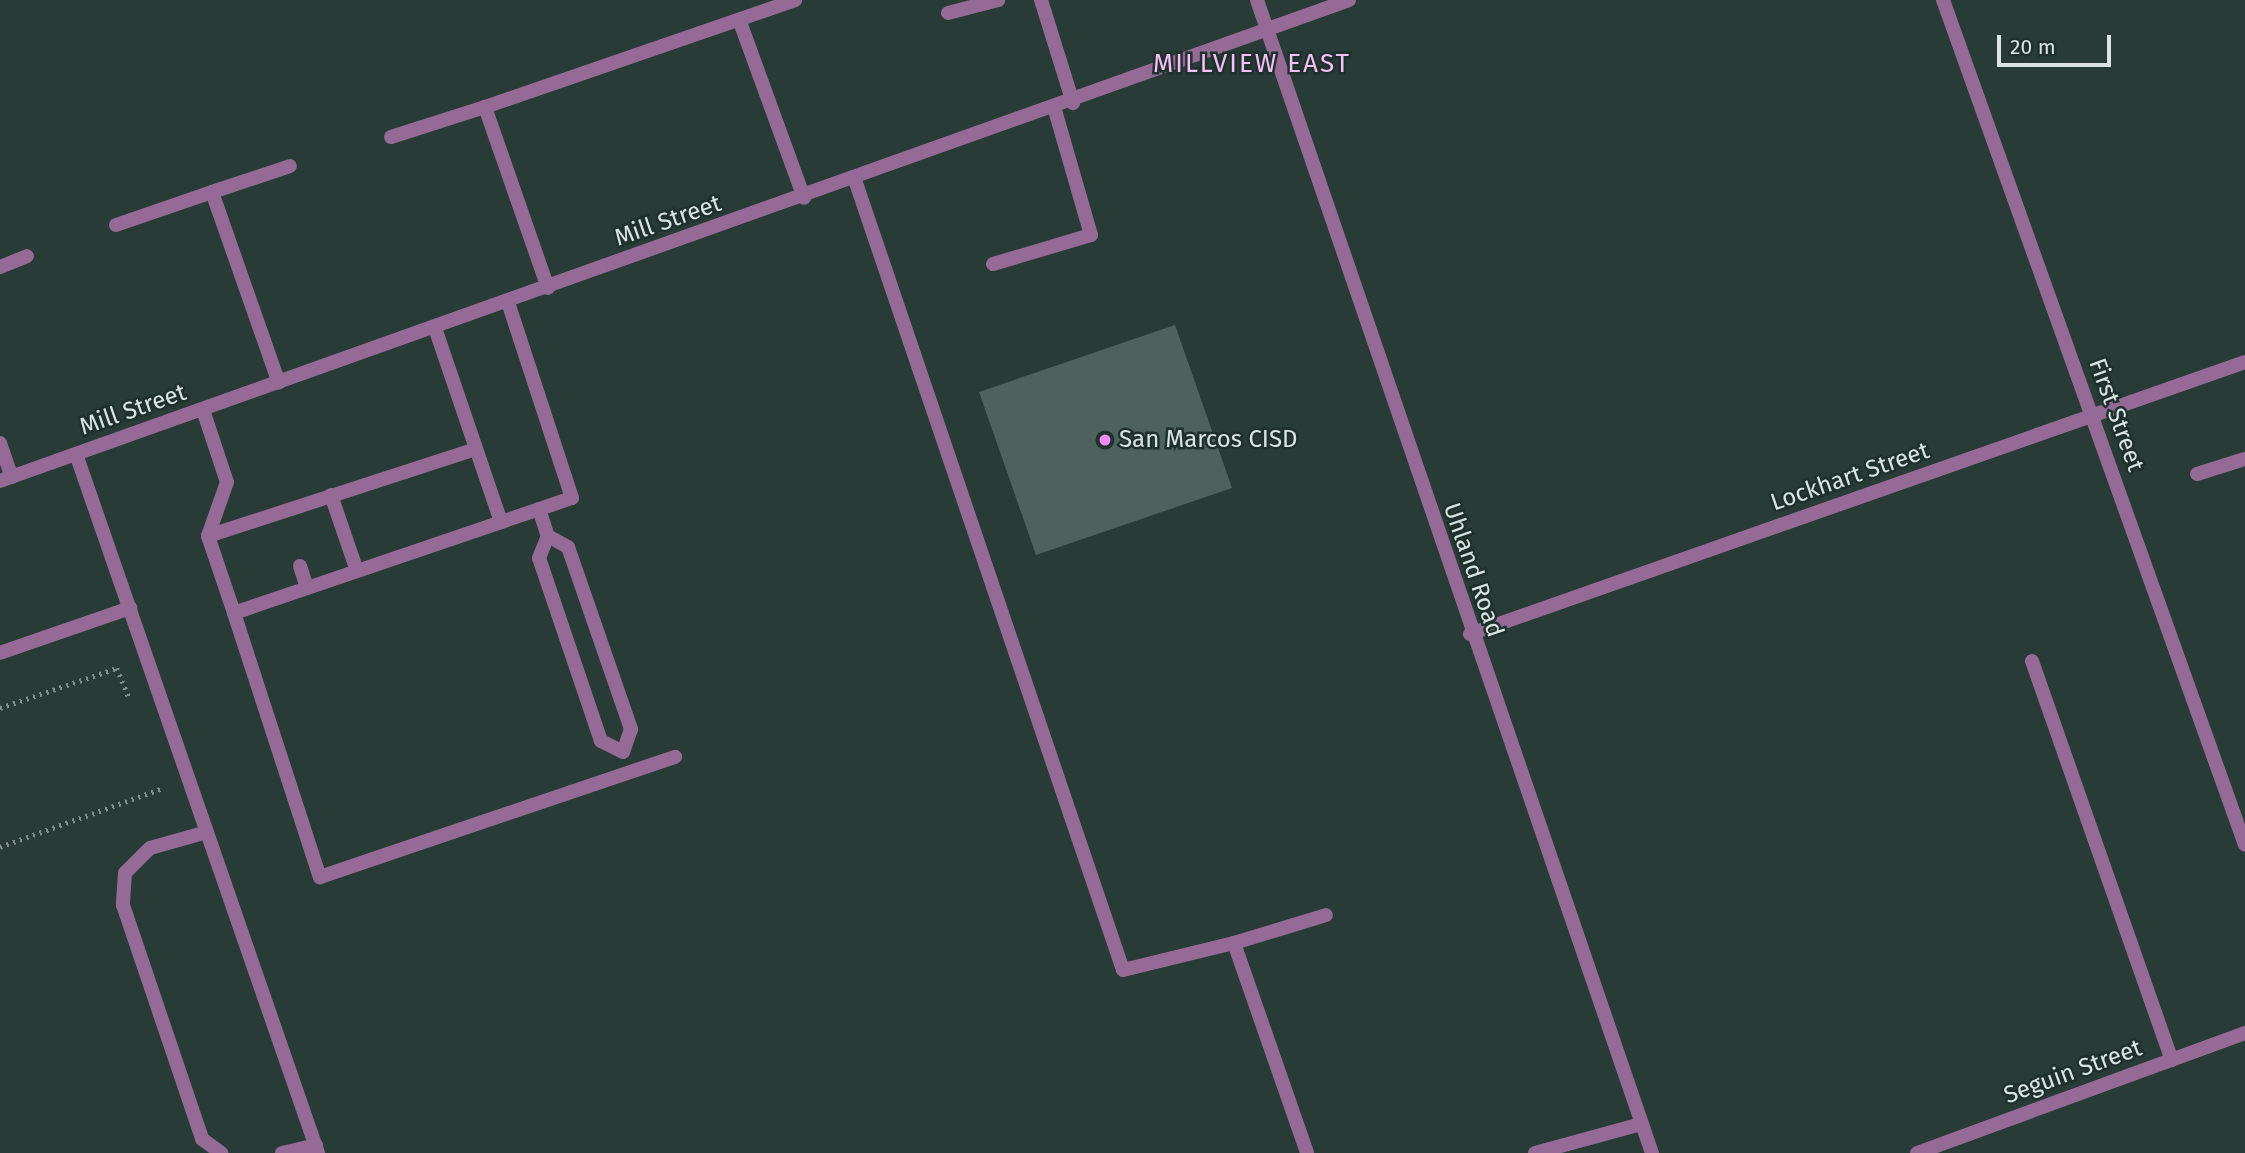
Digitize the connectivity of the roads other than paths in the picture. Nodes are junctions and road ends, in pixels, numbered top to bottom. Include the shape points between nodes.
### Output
1 (795, 0) edge
2 (998, 0) edge
3 (1041, 0) edge
4 (1257, 0) edge
5 (1349, 0) edge
6 (1943, 0) edge
7 (948, 13) dead end
8 (740, 22) junction
9 (1266, 30) junction
10 (1073, 103) junction
11 (485, 107) junction
12 (1055, 110) junction
13 (391, 137) dead end
14 (290, 166) dead end
15 (855, 180) junction
16 (212, 192) junction
17 (804, 198) junction
18 (116, 225) dead end
19 (27, 256) dead end
20 (993, 264) dead end
21 (0, 267) edge
22 (548, 288) junction
23 (508, 302) junction
24 (435, 328) junction
25 (2245, 362) edge
26 (279, 383) junction
27 (203, 410) junction
28 (2092, 416) junction
29 (0, 443) edge
30 (476, 449) junction
31 (76, 454) junction
32 (2245, 459) edge
33 (2197, 474) dead end
34 (6, 479) edge
35 (331, 495) junction
36 (539, 509) junction
37 (501, 523) junction
38 (208, 536) junction
39 (548, 536) junction
40 (300, 566) dead end
41 (357, 571) junction
42 (307, 588) junction
43 (130, 608) junction
44 (234, 613) junction
45 (1470, 634) junction
46 (0, 653) edge
47 (2032, 661) dead end
48 (623, 752) junction
49 (675, 757) dead end
50 (630, 772) junction
51 (207, 832) junction
52 (2245, 845) edge
53 (1326, 915) dead end
54 (1234, 943) junction
55 (2245, 1033) edge
56 (2172, 1060) junction
57 (1641, 1124) junction
58 (317, 1149) edge
59 (221, 1153) edge
60 (282, 1153) edge
61 (1307, 1153) edge
62 (1535, 1153) edge
63 (1652, 1153) edge
64 (1917, 1153) edge

1 - 8 street
2 - 7 street
3 - 10 street
4 - 9 street, Uhland Road
5 - 9 street, Mill Street
6 - 28 street, First Street
8 - 11 street
8 - 17 street
9 - 10 street, Mill Street
9 - 45 street, Uhland Road
10 - 12 street, Mill Street
11 - 13 street
11 - 22 street
12 - 15 street, Mill Street
12 - 20 street via 1091,235
14 - 16 street
15 - 17 street, Mill Street
15 - 54 street via 1123,970
16 - 18 street
16 - 26 street
17 - 22 street, Mill Street
19 - 21 street
22 - 23 street, Mill Street
23 - 24 street, Mill Street
23 - 36 street via 572,498
24 - 26 street, Mill Street
24 - 30 street
25 - 28 street, Lockhart Street
26 - 27 street, Mill Street
27 - 31 street, Mill Street
27 - 38 street via 227,482
28 - 45 street, Lockhart Street
28 - 52 street, First Street
29 - 34 street
30 - 35 street
30 - 37 street
31 - 34 street, Mill Street
31 - 43 street
32 - 33 street
35 - 38 street via 282,518
35 - 41 street
36 - 37 street
36 - 39 street
37 - 41 street
38 - 44 street
39 - 48 street via 568,547 631,729
39 - 48 street via 539,558 596,728 601,741
40 - 42 street
41 - 42 street
42 - 44 street
43 - 46 street
43 - 51 street
44 - 50 street via 320,877
45 - 57 street, Uhland Road
47 - 56 street
48 - 50 street
49 - 50 street
51 - 58 street
51 - 59 street via 150,848 125,873 123,905 202,1139
53 - 54 street
54 - 61 street
55 - 56 street, Seguin Street
56 - 64 street, Seguin Street
57 - 62 street
57 - 63 street, Uhland Road
58 - 60 street

